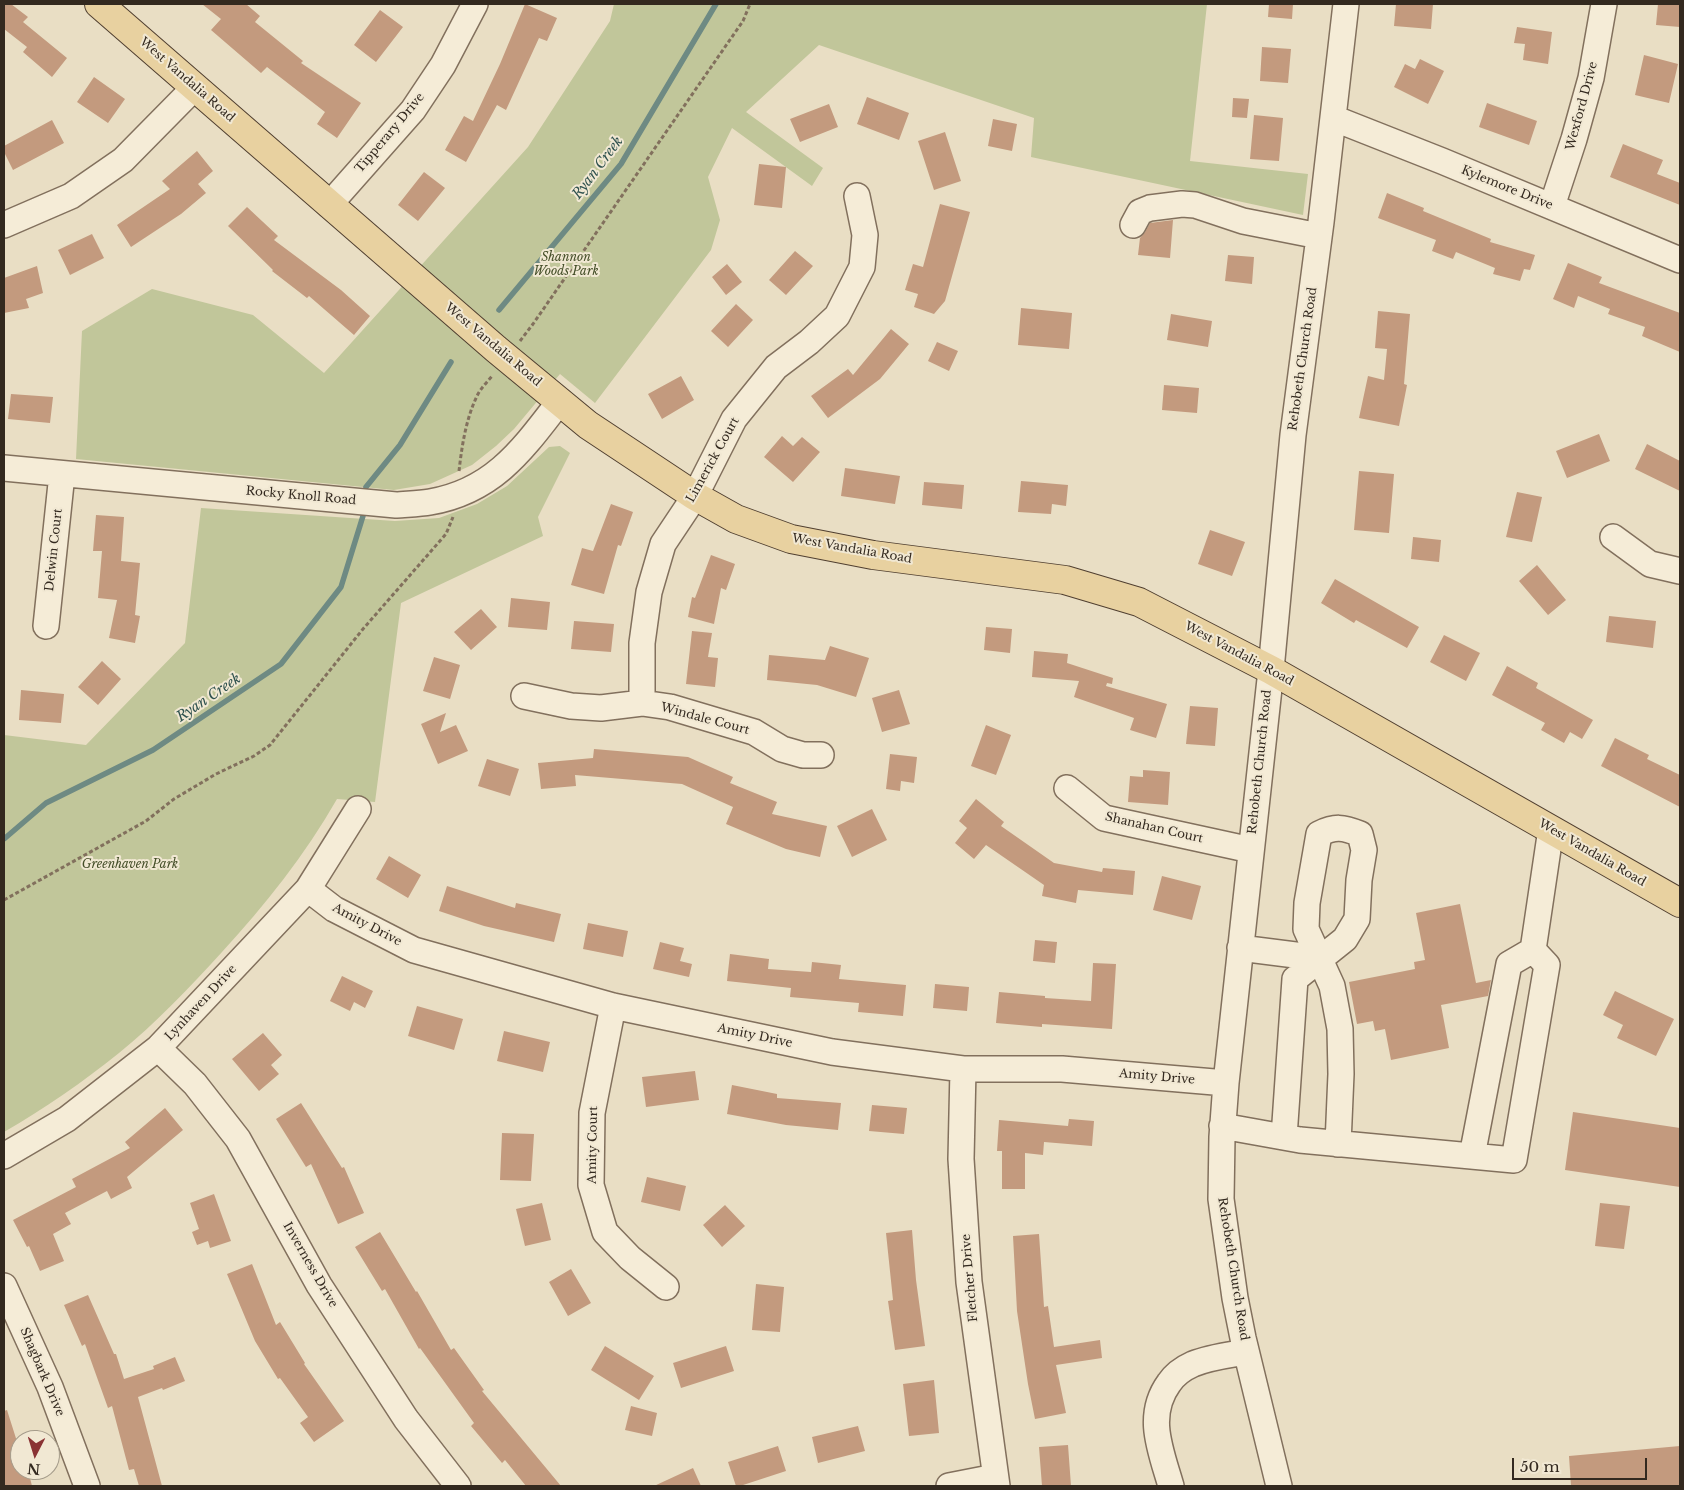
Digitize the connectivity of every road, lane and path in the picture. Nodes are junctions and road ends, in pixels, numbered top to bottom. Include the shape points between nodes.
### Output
1 (99, 4) edge
2 (474, 4) edge
3 (1346, 4) edge
4 (1604, 4) edge
5 (195, 87) junction
6 (1333, 118) junction
7 (857, 196) dead end
8 (329, 205) junction
9 (1552, 206) junction
10 (4, 225) edge
11 (1133, 225) dead end
12 (1320, 236) junction
13 (1680, 260) edge
14 (560, 401) junction
15 (4, 468) edge
16 (62, 474) junction
17 (695, 496) junction
18 (1613, 537) dead end
19 (1680, 571) edge
20 (46, 626) dead end
21 (1271, 670) junction
22 (524, 696) dead end
23 (642, 703) junction
24 (821, 755) dead end
25 (1067, 788) dead end
26 (358, 809) dead end
27 (1550, 829) junction
28 (1251, 850) junction
29 (308, 889) junction
30 (1680, 903) edge
31 (1240, 948) junction
32 (1540, 957) junction
33 (1319, 958) junction
34 (613, 1006) junction
35 (158, 1048) junction
36 (963, 1069) junction
37 (1226, 1083) junction
38 (1222, 1126) junction
39 (1284, 1137) junction
40 (1338, 1144) junction
41 (4, 1156) edge
42 (1472, 1156) junction
43 (4, 1286) edge
44 (666, 1287) dead end
45 (1246, 1352) junction
46 (996, 1482) edge
47 (87, 1486) edge
48 (458, 1486) edge
49 (949, 1486) edge
50 (1171, 1486) edge
51 (1279, 1486) edge

1 - 5 main road, West Vandalia Road
2 - 8 street, Tipperary Drive via 443,65 413,110
3 - 6 street, Rehobeth Church Road
4 - 9 street, Wexford Drive via 1591,78
5 - 8 main road, West Vandalia Road
5 - 10 street via 123,160 71,196
6 - 9 street, Kylemore Drive
6 - 12 street, Rehobeth Church Road
7 - 17 street, Limerick Court via 865,235 862,267 837,316 776,367 734,419
8 - 14 main road, West Vandalia Road via 496,350
9 - 13 street, Kylemore Drive
11 - 12 street via 1140,212 1182,204 1195,205 1243,221
12 - 21 street, Rehobeth Church Road via 1293,435
14 - 16 street, Rocky Knoll Road via 525,447 500,471 470,490 431,502 396,505
14 - 17 main road, West Vandalia Road via 588,425
15 - 16 street, Rocky Knoll Road
16 - 20 street, Delwin Court
17 - 21 main road, West Vandalia Road via 736,519 791,539 873,555 1065,580 1139,602
17 - 23 street, Limerick Court via 663,544 649,592 642,643
18 - 19 street via 1650,564
21 - 27 main road, West Vandalia Road
21 - 28 street, Rehobeth Church Road
22 - 23 street, Windale Court via 571,706 601,708
23 - 24 street, Windale Court via 670,707 754,732 782,749 803,756
25 - 28 street, Shanahan Court via 1104,818
26 - 29 street, Lynhaven Drive
27 - 30 main road, West Vandalia Road
27 - 32 street
28 - 31 street, Rehobeth Church Road
29 - 34 street, Amity Drive via 334,909 414,950
29 - 35 street, Lynhaven Drive
31 - 33 street
31 - 37 street, Rehobeth Church Road
32 - 42 street via 1509,964
32 - 42 street via 1514,1160
33 - 39 street via 1296,979
33 - 40 street via 1332,986 1340,1029
34 - 36 street, Amity Drive via 832,1052
34 - 44 street, Amity Court via 592,1112 591,1185 605,1232 630,1258
35 - 41 street, Lynhaven Drive via 68,1119
35 - 48 street, Inverness Drive via 195,1084 238,1139 319,1285 406,1419
36 - 37 street, Amity Drive via 1062,1069
36 - 46 street, Fletcher Drive via 962,1159 968,1282
37 - 38 street, Rehobeth Church Road
38 - 39 street
38 - 45 street, Rehobeth Church Road via 1221,1199
39 - 40 street
40 - 42 street
43 - 47 street, Shagbark Drive via 50,1387
45 - 50 street via 1192,1364 1166,1387 1156,1411 1156,1422
45 - 51 street, Rehobeth Church Road
46 - 49 street

